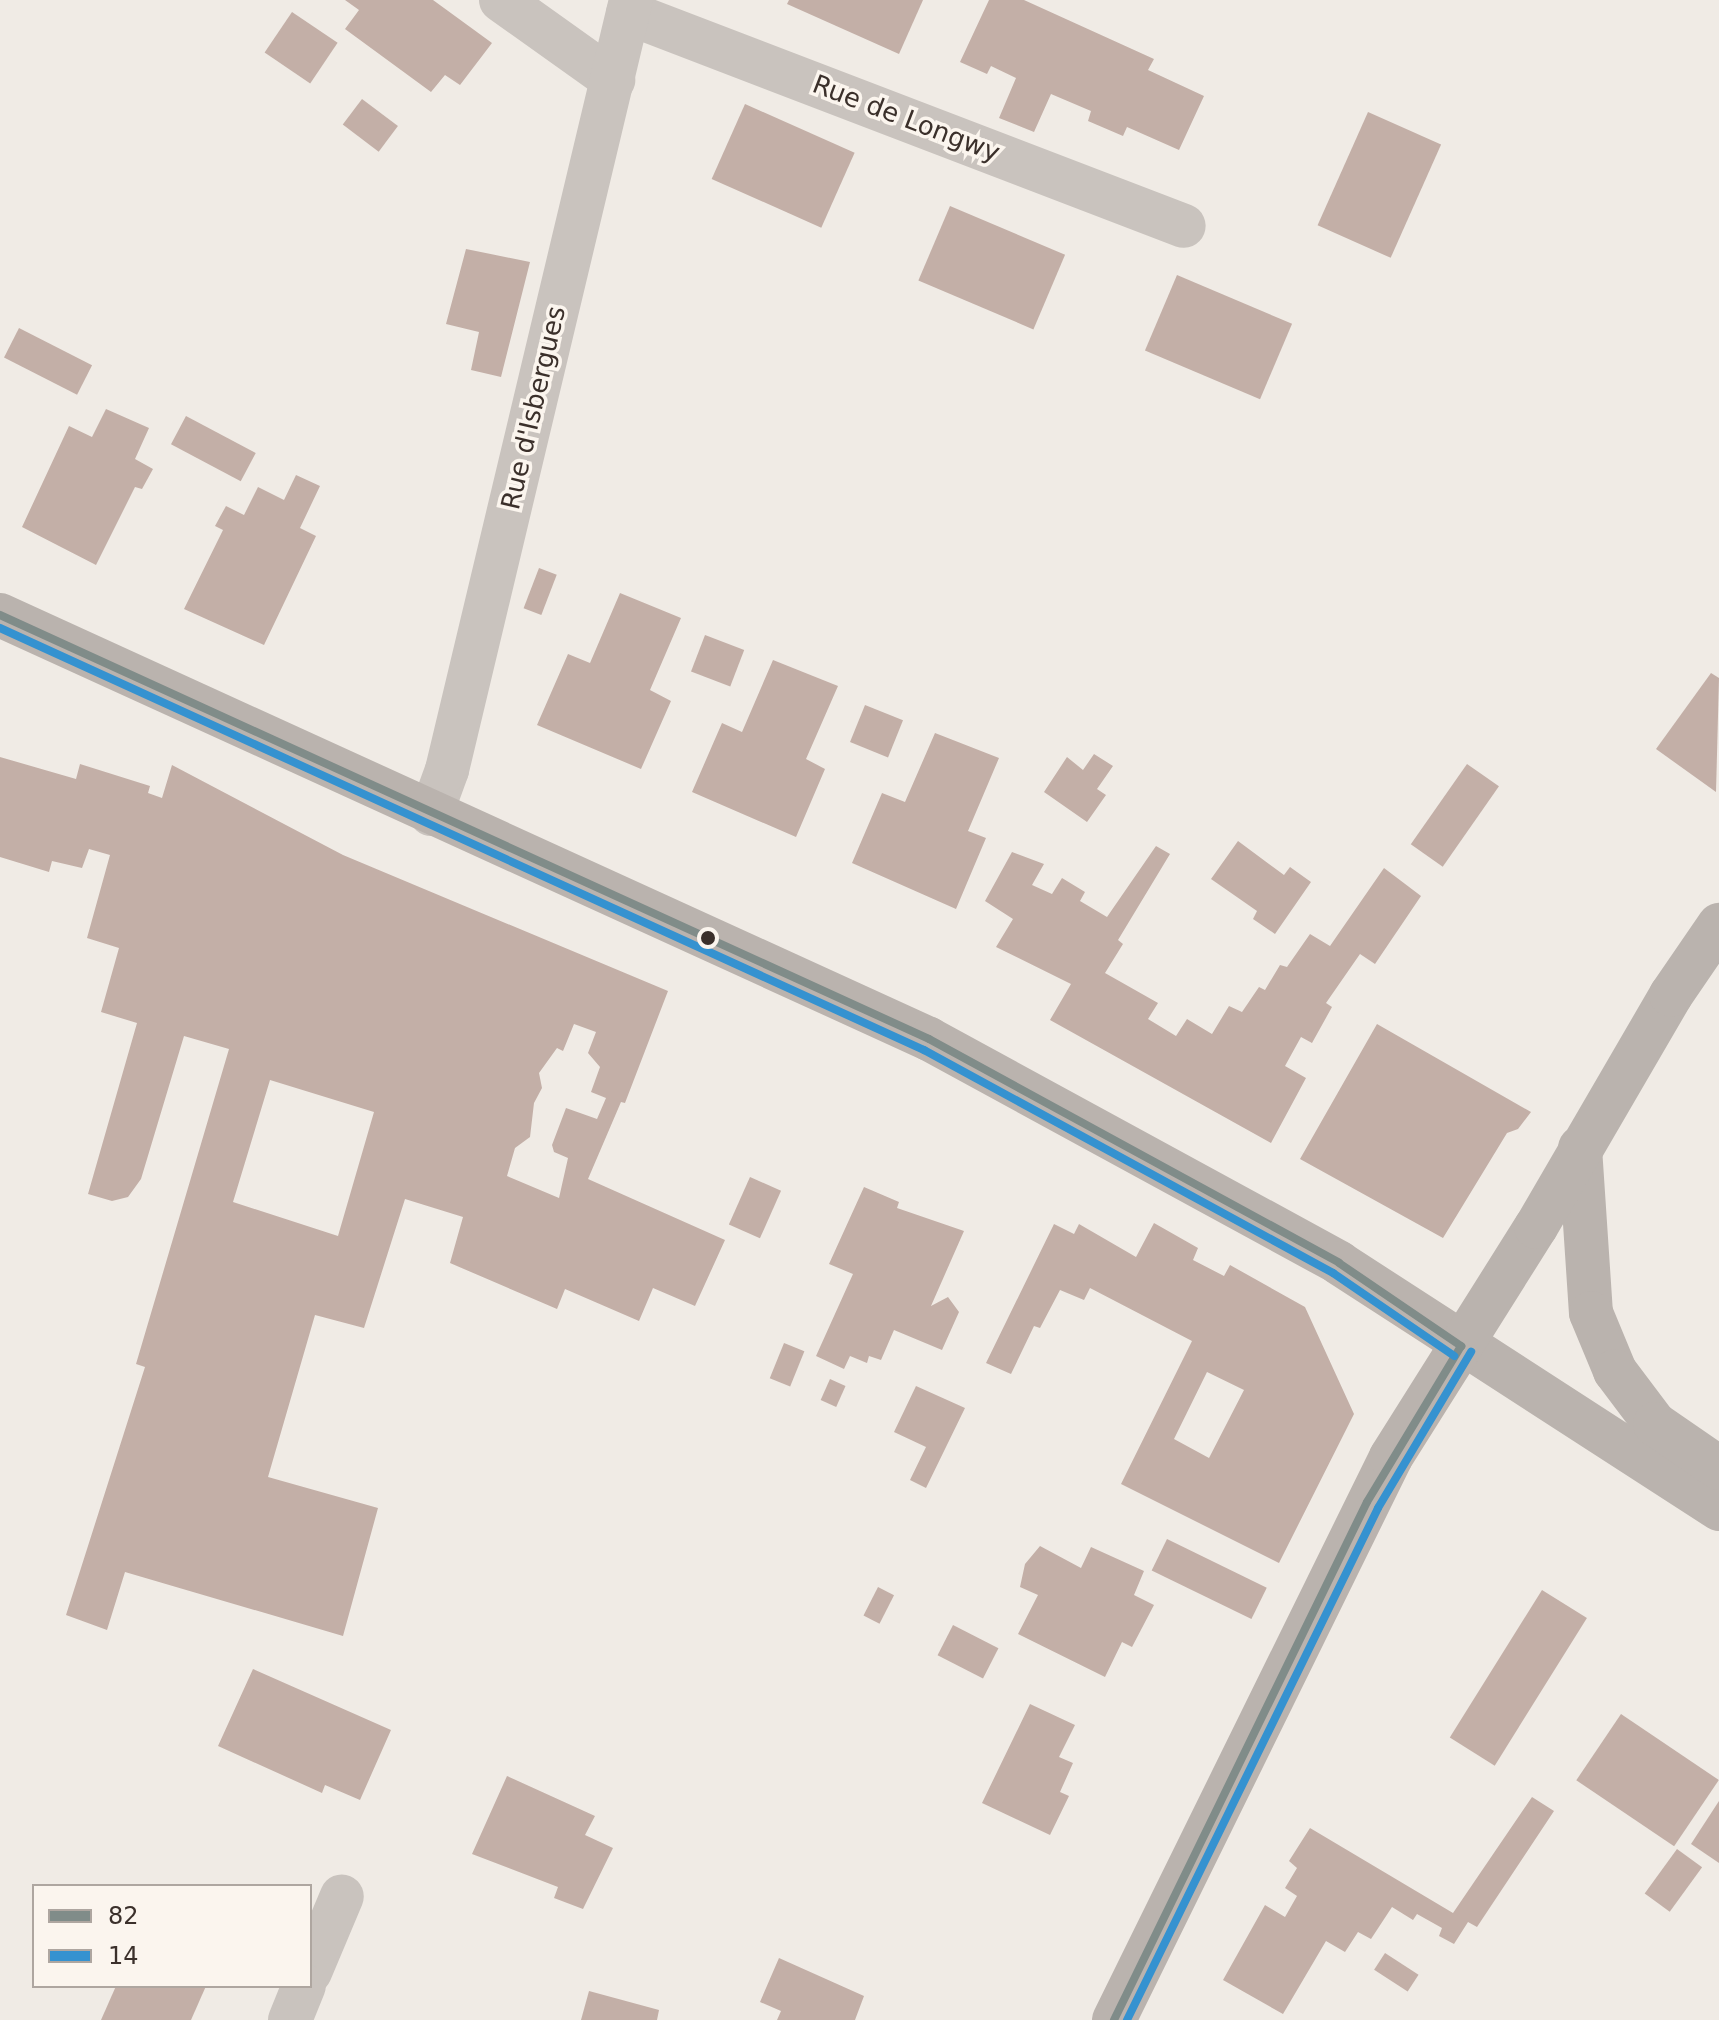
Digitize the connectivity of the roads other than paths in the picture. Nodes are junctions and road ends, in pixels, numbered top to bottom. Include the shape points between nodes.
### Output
1 (501, 0) edge
2 (629, 6) edge
3 (613, 80) junction
4 (1184, 226) dead end
5 (0, 615) edge
6 (431, 814) junction
7 (1719, 925) edge
8 (1580, 1148) junction
9 (1461, 1346) junction
10 (1719, 1468) edge
11 (1719, 1509) edge
12 (342, 1896) dead end
13 (312, 1967) edge
14 (303, 1988) edge
15 (290, 2020) edge
16 (1114, 2020) edge

1 - 3 street
2 - 3 street, Rue d'Isbergues
2 - 4 street, Rue de Longwy
3 - 6 street, Rue d'Isbergues via 447,770
5 - 6 main road
6 - 9 main road via 706,933 929,1039 1339,1263
7 - 8 main road
8 - 9 main road
8 - 10 main road via 1591,1313 1615,1371 1655,1424
9 - 11 main road
9 - 16 main road via 1367,1502
12 - 13 street
14 - 15 street

